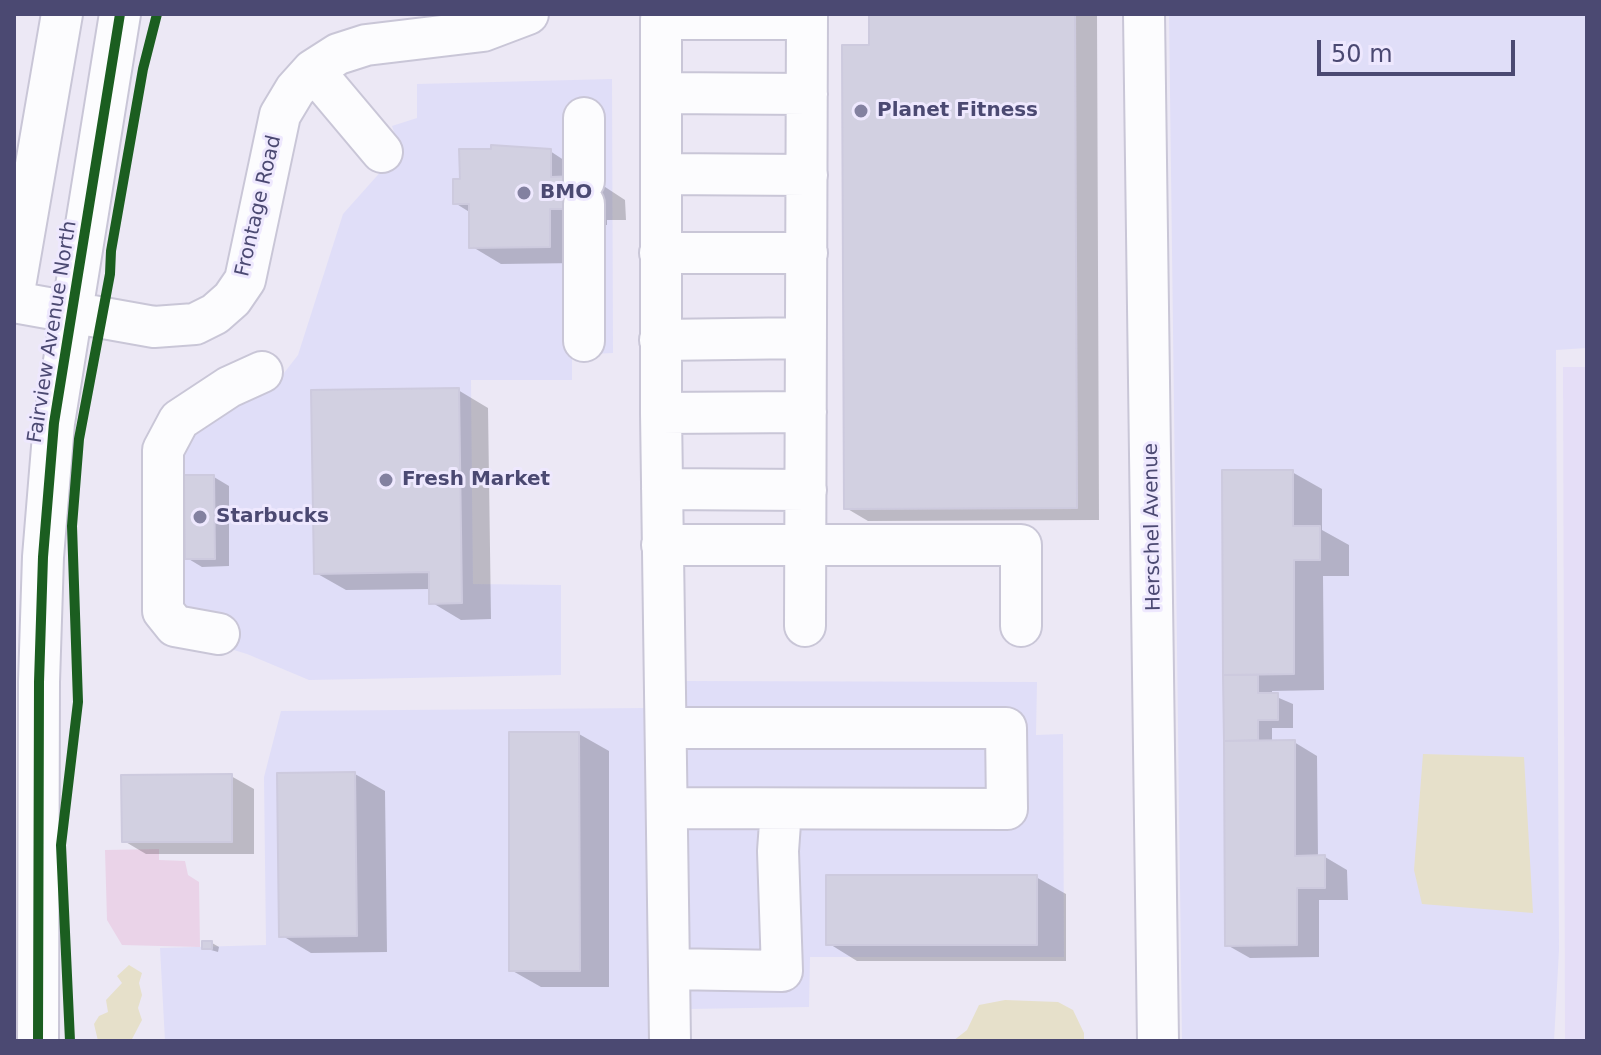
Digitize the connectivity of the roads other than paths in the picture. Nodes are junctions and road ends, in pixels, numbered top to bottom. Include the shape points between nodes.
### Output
1 (62, 14) edge
2 (120, 14) edge
3 (528, 14) edge
4 (1144, 14) edge
5 (807, 16) edge
6 (313, 70) junction
7 (661, 93) junction
8 (807, 94) junction
9 (584, 118) dead end
10 (382, 152) dead end
11 (661, 174) junction
12 (807, 175) junction
13 (660, 253) junction
14 (807, 253) junction
15 (14, 292) edge
16 (14, 302) edge
17 (70, 310) junction
18 (806, 338) junction
19 (660, 340) junction
20 (584, 341) dead end
21 (262, 372) dead end
22 (806, 412) junction
23 (661, 413) junction
24 (662, 489) junction
25 (806, 490) junction
26 (662, 545) junction
27 (806, 546) junction
28 (805, 626) dead end
29 (1021, 626) dead end
30 (219, 634) dead end
31 (667, 728) junction
32 (668, 808) junction
33 (781, 809) junction
34 (670, 969) junction
35 (38, 1041) edge
36 (670, 1041) edge
37 (1158, 1041) edge

1 - 15 street
2 - 17 street, Fairview Avenue North
3 - 6 street, Frontage Road via 483,31 366,45
4 - 37 street, Herschel Avenue
5 - 7 street via 661,19
5 - 8 street
6 - 10 street
6 - 17 street, Frontage Road via 280,115 252,258 232,299 195,324 172,328
7 - 8 street
7 - 11 street
8 - 12 street
9 - 20 street
11 - 12 street
11 - 13 street
12 - 14 street
13 - 14 street
13 - 19 street
14 - 18 street
16 - 17 street, Frontage Road
17 - 35 street, Fairview Avenue North via 43,557
18 - 19 street
18 - 22 street
19 - 23 street
21 - 30 street via 179,420 163,450 163,611 175,626
22 - 23 street
22 - 25 street
23 - 24 street
24 - 25 street
24 - 26 street
25 - 27 street
26 - 27 street
26 - 31 street
27 - 28 street
27 - 29 street via 1021,545
31 - 32 street
31 - 33 street via 1006,728 1007,809
32 - 33 street
32 - 34 street
33 - 34 street via 782,971
34 - 36 street

